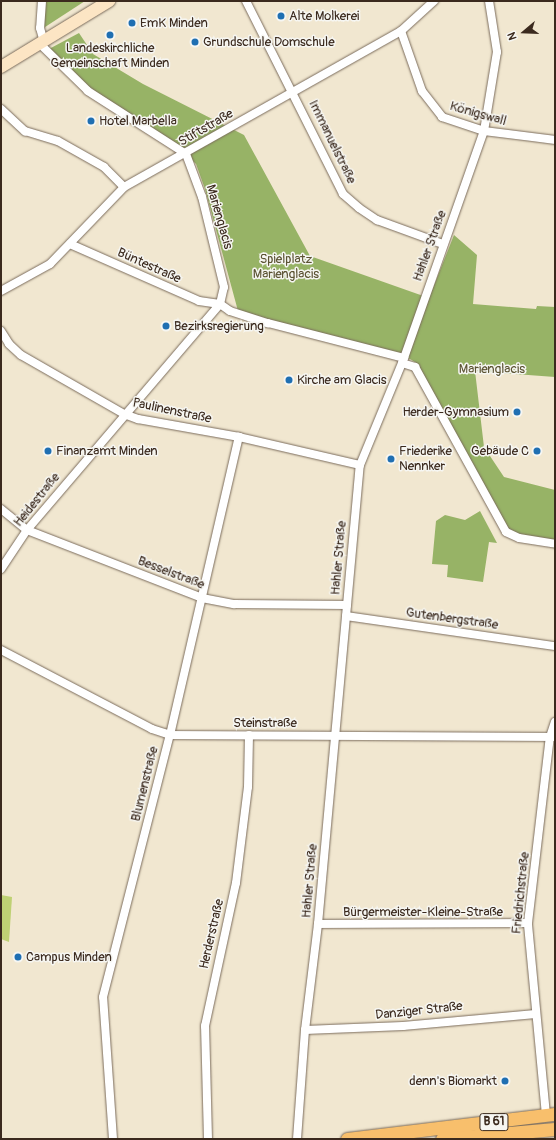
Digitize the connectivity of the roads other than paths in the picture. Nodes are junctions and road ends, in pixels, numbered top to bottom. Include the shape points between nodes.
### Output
1 (42, 1) edge
2 (109, 1) edge
3 (246, 1) edge
4 (434, 1) edge
5 (489, 1) edge
6 (401, 31) junction
7 (42, 43) junction
8 (1, 67) edge
9 (294, 93) junction
10 (1, 109) edge
11 (484, 131) junction
12 (555, 140) edge
13 (186, 154) junction
14 (124, 187) junction
15 (70, 244) junction
16 (443, 244) junction
17 (1, 291) edge
18 (220, 304) junction
19 (1, 331) edge
20 (403, 360) junction
21 (124, 414) junction
22 (239, 437) junction
23 (360, 465) junction
24 (1, 509) edge
25 (27, 530) junction
26 (555, 544) edge
27 (1, 568) edge
28 (202, 598) junction
29 (347, 605) junction
30 (346, 616) junction
31 (555, 646) edge
32 (1, 650) edge
33 (555, 722) edge
34 (170, 735) junction
35 (249, 735) junction
36 (336, 736) junction
37 (552, 737) edge
38 (528, 923) junction
39 (318, 924) junction
40 (535, 1014) junction
41 (305, 1030) junction
42 (551, 1114) edge
43 (555, 1128) edge
44 (113, 1139) edge
45 (208, 1139) edge
46 (297, 1139) edge
47 (347, 1139) edge
48 (442, 1139) edge

1 - 7 street
2 - 7 street
3 - 9 street, Immanuelstraße
4 - 6 street, Stiftstraße
5 - 11 street, Hahler Straße via 497,52
6 - 9 street, Stiftstraße
6 - 11 street, Königswall via 417,82 433,108 450,121
7 - 8 street
7 - 13 street via 88,91
9 - 13 street, Stiftstraße
9 - 16 street, Immanuelstraße via 344,194 377,220
10 - 14 street via 25,132 58,141 104,167
11 - 12 street, Königswall
11 - 16 street, Hahler Straße
13 - 14 street, Stiftstraße
13 - 18 street, Marienglacis via 202,197 224,279
14 - 15 street, Stiftstraße
15 - 17 street, Stiftstraße via 46,267
15 - 18 street, Büntestraße via 199,301
16 - 20 street, Hahler Straße
18 - 20 street via 230,311 268,323
18 - 21 street, Heidestraße
19 - 21 street, Paulinenstraße via 9,344 21,355
20 - 23 street, Hahler Straße
20 - 26 street via 415,367 506,532 519,538
21 - 22 street, Paulinenstraße via 138,419
21 - 25 street, Heidestraße
22 - 23 street, Paulinenstraße
22 - 28 street, Blumenstraße
23 - 29 street, Hahler Straße
24 - 25 street, Besselstraße
25 - 27 street, Heidestraße
25 - 28 street, Besselstraße
28 - 29 street, Besselstraße via 234,604
28 - 34 street, Blumenstraße
29 - 30 street, Hahler Straße
30 - 31 street, Gutenbergstraße
30 - 36 street, Hahler Straße
32 - 34 street, Steinstraße
33 - 37 street, Friedrichstraße
34 - 35 street, Steinstraße
34 - 44 street, Blumenstraße via 103,997
35 - 36 street, Steinstraße
35 - 45 street, Herderstraße via 248,787 236,883 205,1026
36 - 37 street, Steinstraße
36 - 39 street, Hahler Straße
37 - 38 street, Friedrichstraße
38 - 39 street, Bürgermeister-Kleine-Straße
38 - 40 street, Friedrichstraße
39 - 41 street, Hahler Straße
40 - 41 street, Danziger Straße via 403,1026
40 - 42 street, Friedrichstraße
41 - 46 street, Hahler Straße
42 - 47 main road, B 61
43 - 48 main road, B 61

